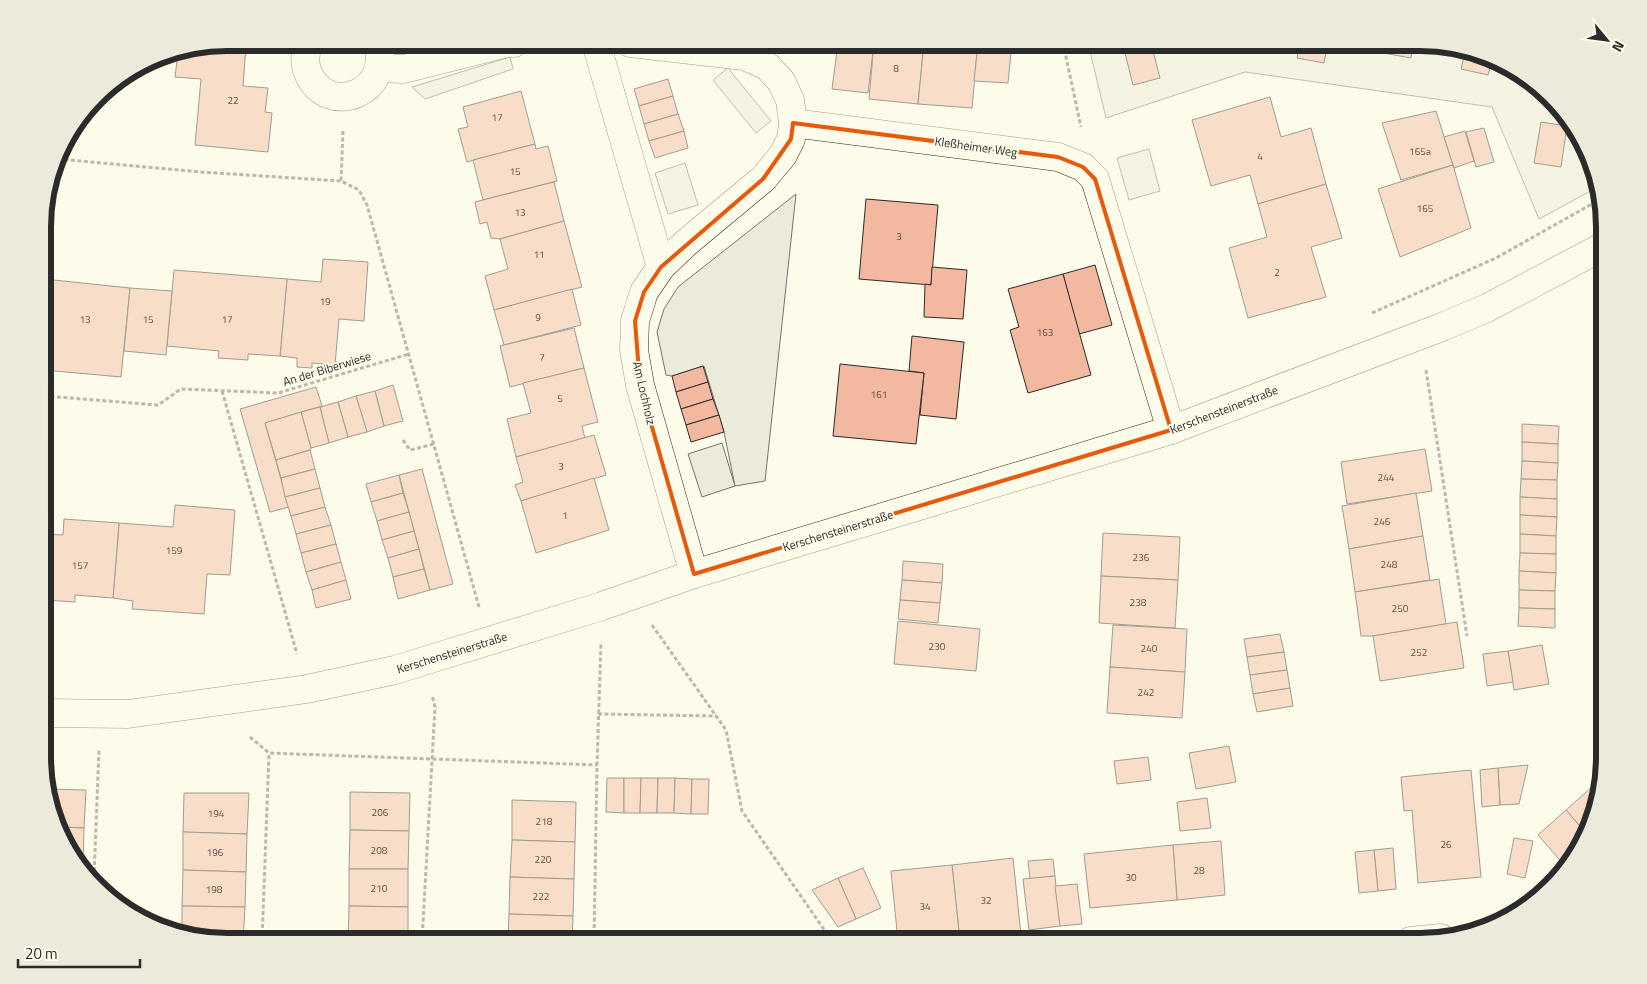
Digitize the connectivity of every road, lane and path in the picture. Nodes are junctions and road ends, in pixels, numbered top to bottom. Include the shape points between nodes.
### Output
1 (1065, 51) edge
2 (307, 52) edge
3 (472, 52) edge
4 (599, 52) edge
5 (708, 52) edge
6 (378, 55) edge
7 (343, 97) junction
8 (793, 122) junction
9 (65, 160) edge
10 (1083, 167) junction
11 (341, 181) junction
12 (1594, 203) edge
13 (1595, 251) edge
14 (661, 267) junction
15 (1369, 314) dead end
16 (409, 354) junction
17 (1426, 370) dead end
18 (222, 390) junction
19 (51, 397) edge
20 (1171, 430) junction
21 (403, 440) dead end
22 (434, 444) junction
23 (694, 574) junction
24 (632, 595) junction
25 (602, 606) junction
26 (1467, 636) dead end
27 (488, 642) junction
28 (422, 662) junction
29 (307, 689) junction
30 (51, 713) edge
31 (598, 714) junction
32 (716, 716) junction
33 (250, 737) dead end
34 (99, 747) dead end
35 (269, 753) junction
36 (432, 760) junction
37 (597, 765) junction
38 (94, 872) edge
39 (262, 933) edge
40 (422, 933) edge
41 (594, 933) edge
42 (826, 933) edge

1 - 10 path via 1080,120
2 - 7 street via 306,69 311,80 331,95
3 - 6 street via 404,69
4 - 14 street
5 - 8 street via 744,56 767,66 787,93
6 - 7 street via 374,80 355,95
7 - 11 path
8 - 10 street, Kleßheimer Weg via 1058,157
8 - 14 street, Am Lochholz via 791,139 783,155 763,179
9 - 11 path
10 - 20 street via 1095,179
11 - 16 path via 359,190 367,206
12 - 15 path via 1496,258
13 - 20 street, Kerschensteinerstraße via 1442,328
14 - 23 street, Am Lochholz via 644,292 635,321 634,350 640,385
16 - 18 path, An der Biberwiese via 278,393
16 - 22 path
17 - 26 path
18 - 19 path, An der Biberwiese via 181,389 158,406
18 - 29 path
20 - 23 street, Kerschensteinerstraße
21 - 22 path via 410,450
22 - 27 path
23 - 24 street, Kerschensteinerstraße
24 - 25 street, Kerschensteinerstraße
24 - 32 path
25 - 27 street, Kerschensteinerstraße
25 - 31 path
27 - 28 street, Kerschensteinerstraße
28 - 29 street, Kerschensteinerstraße
28 - 36 path via 435,707
29 - 30 street, Kerschensteinerstraße via 128,714
31 - 32 path
31 - 37 path
32 - 42 path via 726,730 742,811
33 - 35 path
34 - 38 path
35 - 36 path
35 - 39 path
36 - 37 path
36 - 40 path
37 - 41 path

